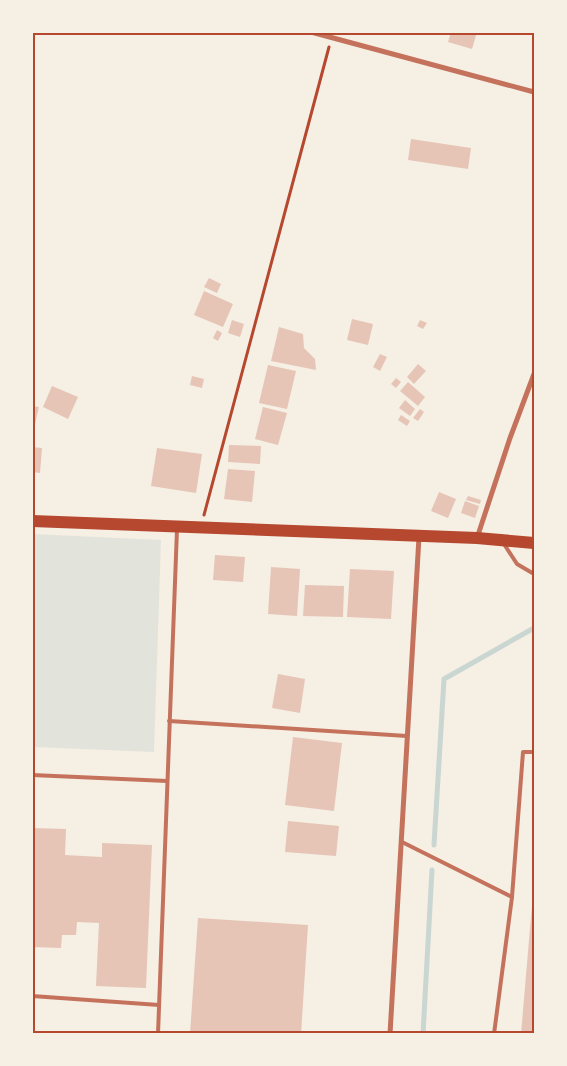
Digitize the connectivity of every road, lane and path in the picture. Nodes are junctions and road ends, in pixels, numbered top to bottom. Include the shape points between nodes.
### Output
1 (311, 32) edge
2 (319, 34) edge
3 (331, 38) junction
4 (534, 92) edge
5 (534, 374) edge
6 (32, 521) edge
7 (177, 527) junction
8 (201, 528) junction
9 (420, 536) junction
10 (477, 538) junction
11 (502, 540) junction
12 (534, 543) edge
13 (534, 574) edge
14 (170, 720) junction
15 (406, 736) junction
16 (534, 752) edge
17 (32, 775) edge
18 (167, 782) junction
19 (402, 842) junction
20 (512, 897) junction
21 (32, 996) edge
22 (159, 1005) junction
23 (158, 1034) edge
24 (390, 1034) edge
25 (494, 1034) edge

1 - 2 street
2 - 3 street
3 - 4 street
3 - 8 path
5 - 10 street
6 - 7 main road
7 - 8 main road
7 - 14 lane
8 - 9 main road
9 - 10 main road
9 - 15 street
10 - 11 main road
11 - 12 main road
11 - 13 lane via 517,564
14 - 15 lane
14 - 18 lane
15 - 19 street
16 - 20 lane via 523,752
17 - 18 lane
18 - 22 lane
19 - 20 lane
19 - 24 street
20 - 25 lane
21 - 22 lane
22 - 23 lane

